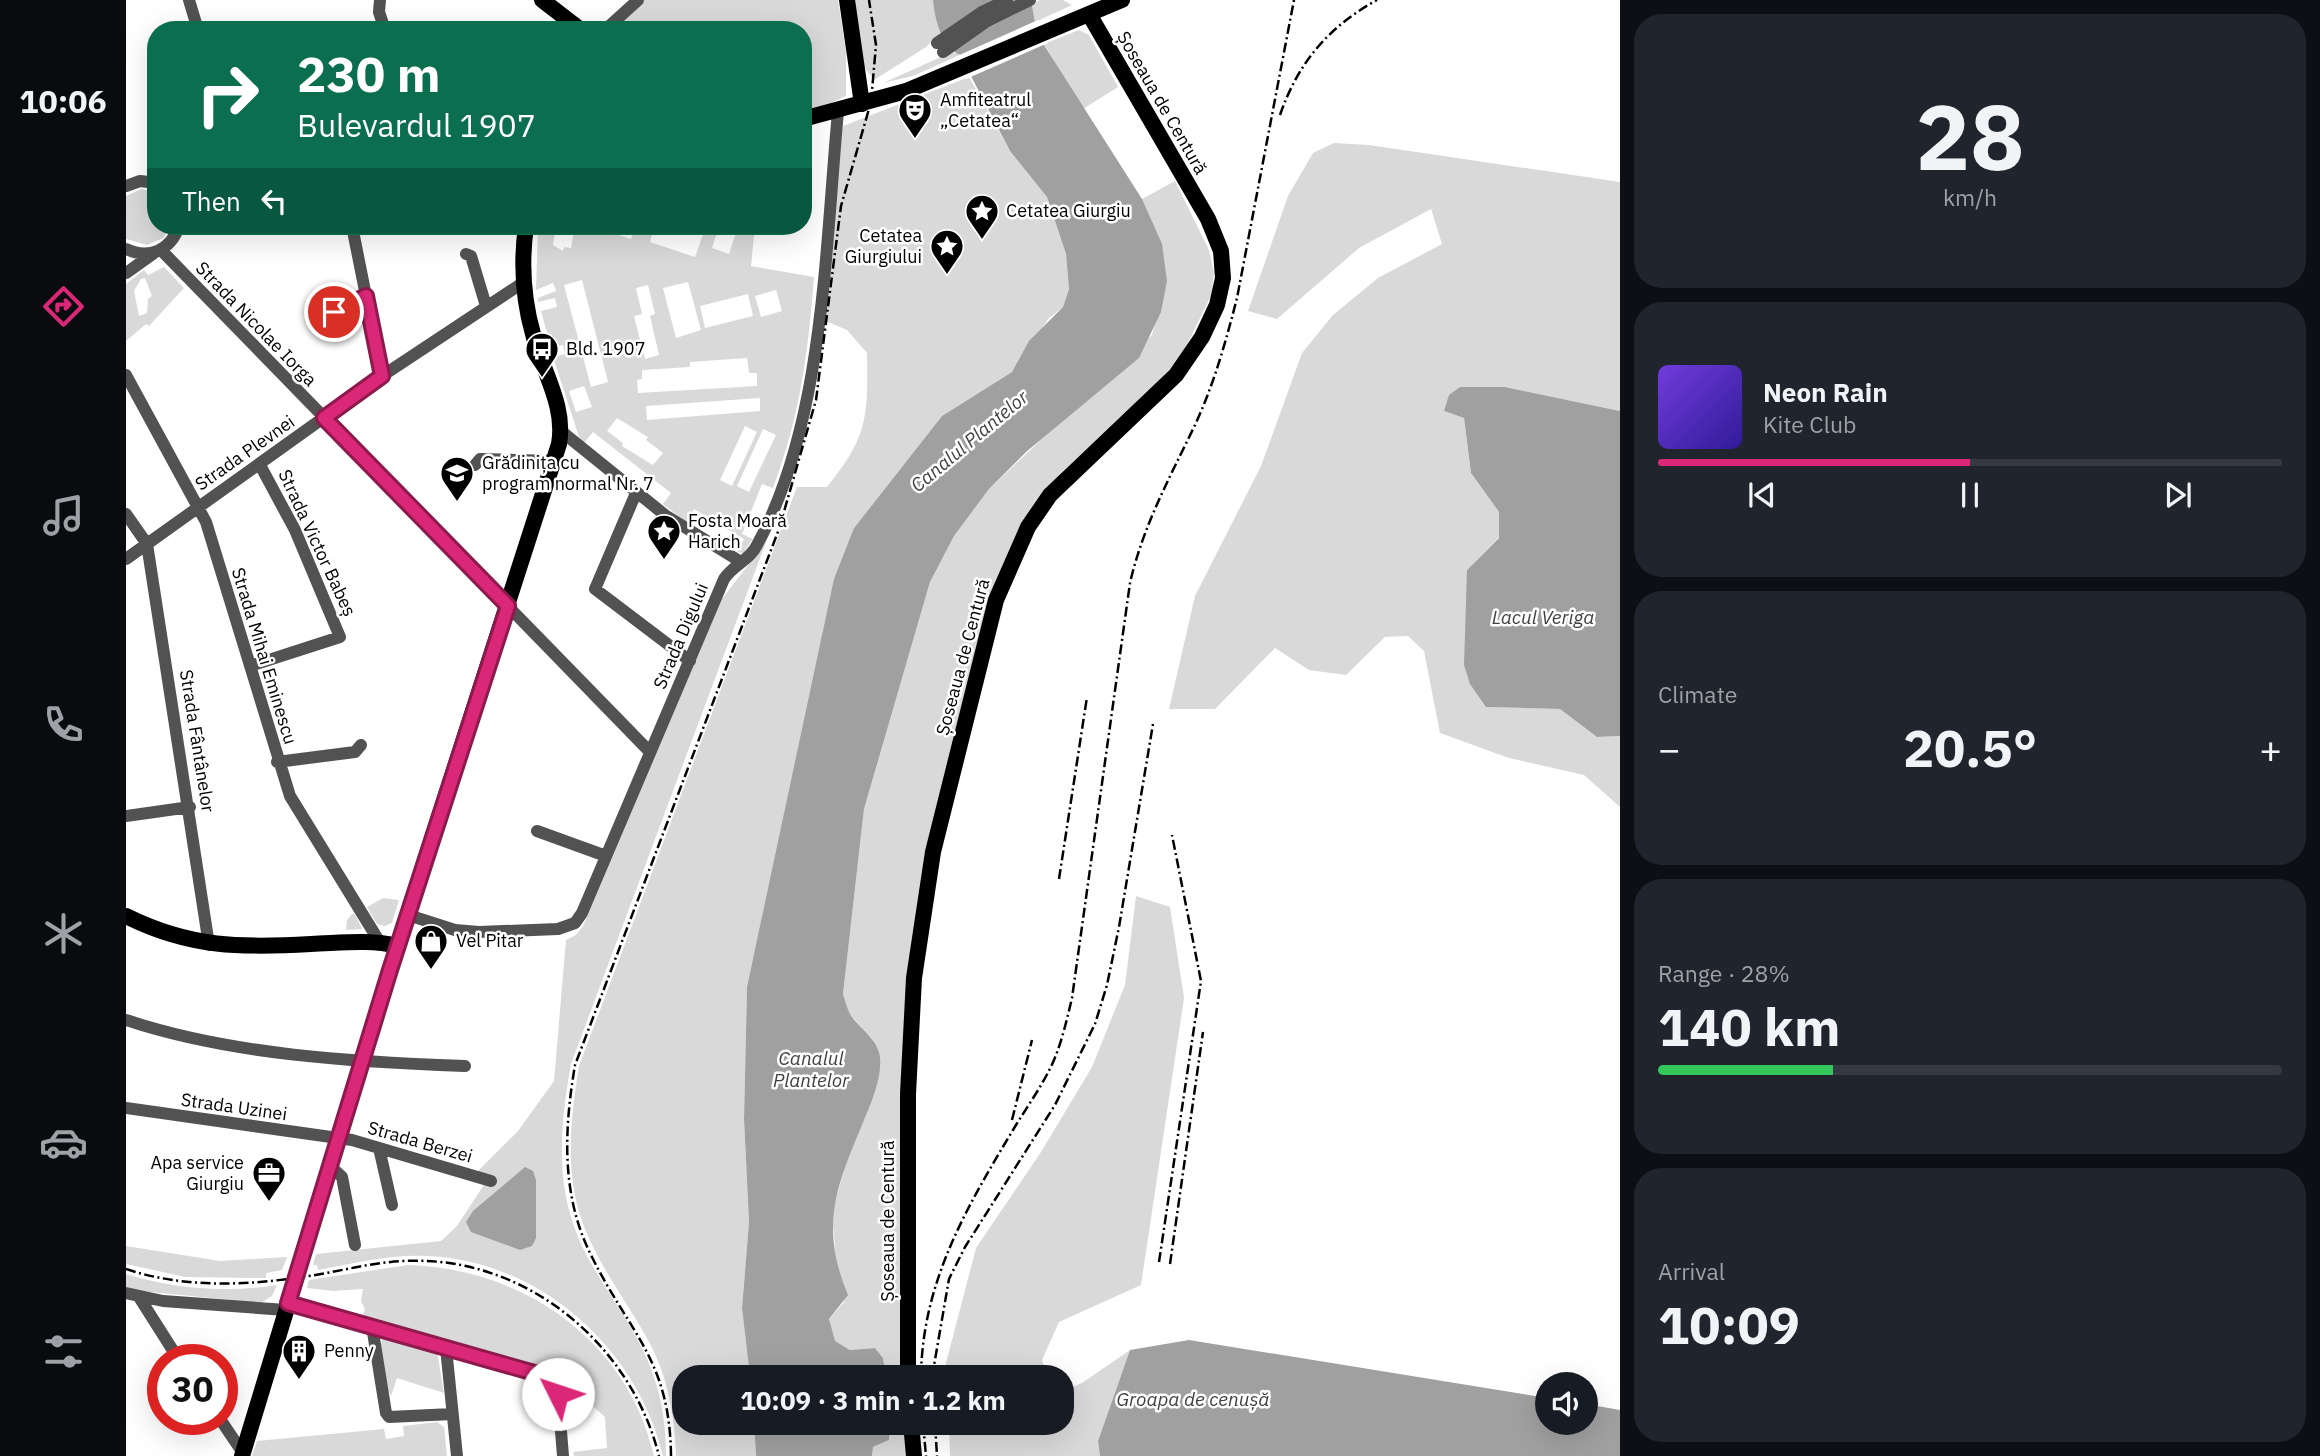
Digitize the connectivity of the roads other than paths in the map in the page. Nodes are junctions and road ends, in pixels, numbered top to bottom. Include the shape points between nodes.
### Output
1 (189, 0) edge
2 (380, 0) edge
3 (542, 0) edge
4 (638, 0) edge
5 (847, 0) edge
6 (1007, 0) edge
7 (1030, 0) edge
8 (1122, 0) edge
9 (1089, 7) edge
10 (195, 21) edge
11 (382, 21) edge
12 (569, 21) edge
13 (615, 21) edge
14 (862, 104) junction
15 (838, 112) junction
16 (812, 117) edge
17 (147, 182) edge
18 (126, 186) edge
19 (175, 235) edge
20 (354, 235) edge
21 (526, 235) edge
22 (126, 249) edge
23 (158, 251) junction
24 (466, 254) dead end
25 (126, 273) edge
26 (524, 282) junction
27 (366, 296) junction
28 (486, 306) junction
29 (334, 312) dead end
30 (126, 375) edge
31 (382, 376) junction
32 (324, 418) junction
33 (561, 431) junction
34 (554, 461) junction
35 (260, 465) junction
36 (475, 465) dead end
37 (636, 493) junction
38 (200, 506) junction
39 (126, 514) edge
40 (148, 544) junction
41 (126, 559) edge
42 (741, 562) junction
43 (508, 606) junction
44 (690, 661) junction
45 (250, 666) junction
46 (361, 745) dead end
47 (650, 752) junction
48 (278, 762) junction
49 (190, 807) junction
50 (126, 816) edge
51 (537, 831) dead end
52 (606, 856) junction
53 (408, 915) junction
54 (126, 916) edge
55 (379, 942) junction
56 (209, 945) junction
57 (398, 946) junction
58 (126, 1020) edge
59 (362, 1062) junction
60 (465, 1066) dead end
61 (126, 1108) edge
62 (339, 1139) junction
63 (379, 1148) junction
64 (330, 1166) junction
65 (491, 1181) dead end
66 (392, 1205) dead end
67 (355, 1245) dead end
68 (132, 1295) edge
69 (287, 1307) junction
70 (372, 1326) junction
71 (167, 1344) edge
72 (446, 1348) junction
73 (908, 1365) edge
74 (452, 1414) junction
75 (230, 1435) edge
76 (912, 1435) edge
77 (242, 1455) edge
78 (457, 1456) edge
79 (563, 1456) edge
80 (914, 1456) edge

1 - 10 street
2 - 11 street
3 - 12 main road
4 - 13 street
5 - 14 main road
6 - 7 street via 982,12 940,47
8 - 9 main road
9 - 14 main road via 1048,30 906,91
9 - 73 main road, Șoseaua de Centură via 1208,219 1221,251 1223,278 1210,320 1185,364 1050,495 1022,538 996,600 933,852 914,978 908,1094
14 - 15 main road
15 - 16 main road
15 - 42 street, Strada Digului via 811,384 782,485 757,546
17 - 18 street
19 - 23 street
20 - 27 street
21 - 26 main road
22 - 23 street via 139,254
23 - 25 street
23 - 32 street, Strada Nicolae Iorga
24 - 28 street via 471,256
26 - 28 street, Strada Plevnei
26 - 33 main road via 533,334 559,408
27 - 29 street
27 - 31 street
28 - 31 street, Strada Plevnei
30 - 38 street, Strada Mihai Eminescu
31 - 32 street, Strada Plevnei
32 - 35 street, Strada Plevnei
32 - 43 street, Strada Nicolae Iorga
33 - 34 main road
33 - 37 street
34 - 36 street via 480,459
34 - 43 main road
35 - 38 street, Strada Plevnei
35 - 45 street, Strada Victor Babeș via 295,530 340,637
37 - 42 street
37 - 44 street via 595,589
38 - 40 street, Strada Plevnei
38 - 45 street, Strada Mihai Eminescu
39 - 40 street
40 - 41 street, Strada Plevnei
40 - 49 street, Strada Fântânelor
42 - 44 street, Strada Digului via 724,579
43 - 47 street, Strada Nicolae Iorga
43 - 53 main road
44 - 47 street, Strada Digului
45 - 48 street, Strada Mihai Eminescu
46 - 48 street via 355,752
47 - 52 street, Strada Digului
48 - 55 street, Strada Mihai Eminescu via 301,819
49 - 50 street
49 - 56 street, Strada Fântânelor
51 - 52 street
52 - 53 street, Strada Digului via 582,912 568,927 479,932 455,930
53 - 57 main road
54 - 56 main road via 175,937
55 - 56 main road
55 - 57 main road
57 - 59 main road
58 - 59 street via 191,1038
59 - 60 street
59 - 62 main road
61 - 62 street, Strada Uzinei
62 - 63 street, Strada Berzei
62 - 64 main road
63 - 65 street, Strada Berzei
63 - 66 street
64 - 67 street via 342,1177
64 - 69 main road
68 - 69 street
68 - 71 street
69 - 70 street
69 - 77 main road
70 - 72 street
70 - 74 street via 389,1417
72 - 74 street
72 - 79 street via 555,1382
74 - 78 street
75 - 77 street
76 - 80 main road

